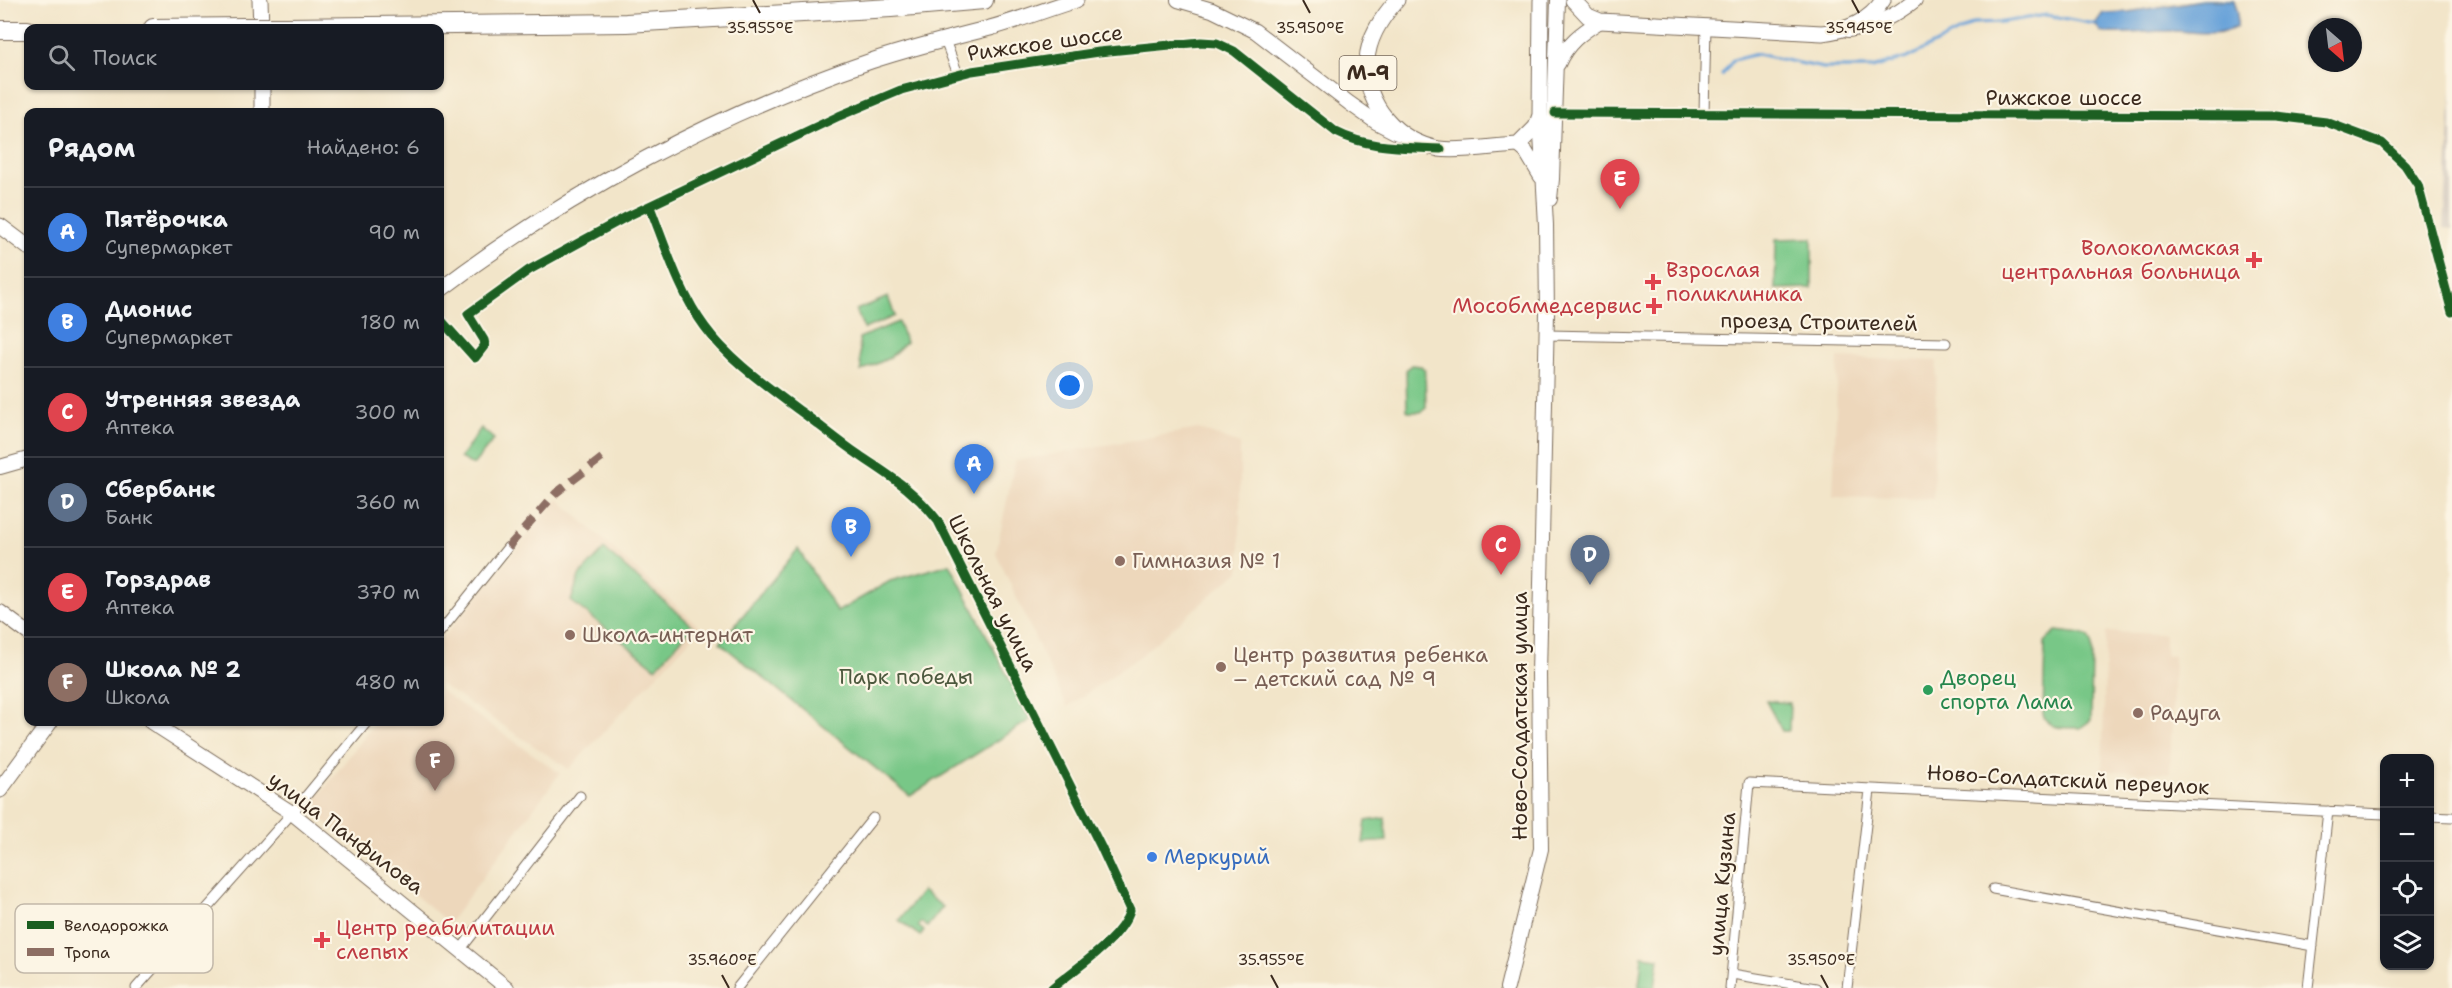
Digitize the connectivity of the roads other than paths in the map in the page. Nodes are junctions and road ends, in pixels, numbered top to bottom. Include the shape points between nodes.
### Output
1 (260, 0) edge
2 (984, 0) edge
3 (1076, 0) edge
4 (1178, 0) edge
5 (1397, 0) edge
6 (1532, 0) edge
7 (1541, 0) edge
8 (1558, 0) edge
9 (1572, 0) edge
10 (1883, 0) edge
11 (1915, 0) edge
12 (1600, 21) junction
13 (253, 24) edge
14 (444, 25) edge
15 (1706, 26) junction
16 (0, 30) edge
17 (24, 30) edge
18 (1846, 30) junction
19 (1540, 31) junction
20 (944, 38) junction
21 (1556, 68) junction
22 (958, 74) junction
23 (262, 90) edge
24 (262, 108) edge
25 (1704, 113) junction
26 (1547, 114) junction
27 (1409, 139) junction
28 (1518, 145) junction
29 (1441, 149) junction
30 (1542, 178) junction
31 (650, 207) junction
32 (1546, 225) junction
33 (0, 226) edge
34 (24, 243) edge
35 (444, 287) edge
36 (2452, 312) edge
37 (444, 323) edge
38 (1547, 335) junction
39 (1946, 343) dead end
40 (24, 460) edge
41 (0, 467) edge
42 (508, 547) dead end
43 (0, 612) edge
44 (444, 627) edge
45 (24, 630) edge
46 (47, 726) edge
47 (157, 726) edge
48 (364, 726) edge
49 (1749, 783) joint
50 (0, 790) edge
51 (1870, 790) junction
52 (580, 796) dead end
53 (2328, 811) junction
54 (292, 813) junction
55 (2380, 814) edge
56 (2434, 816) edge
57 (2452, 817) edge
58 (873, 818) dead end
59 (1993, 889) dead end
60 (211, 904) edge
61 (2313, 946) junction
62 (461, 949) junction
63 (149, 973) edge
64 (1732, 974) junction
65 (136, 988) edge
66 (507, 988) edge
67 (736, 988) edge
68 (1052, 988) edge
69 (1507, 988) edge
70 (1730, 988) edge
71 (1816, 988) edge
72 (1846, 988) edge
73 (2308, 988) edge

1 - 13 main road
2 - 14 highway via 626,22
3 - 20 main road via 991,28
4 - 27 main road, М-9 via 1212,10 1255,31 1376,122
5 - 27 main road, М-9 via 1378,25 1367,61 1376,105
6 - 19 main road
7 - 19 main road, Ново-Солдатская улица
8 - 21 main road, Ново-Солдатская улица
9 - 12 main road via 1588,16
10 - 18 main road via 1865,19
11 - 18 main road via 1888,19
12 - 15 main road
12 - 21 main road via 1578,34 1564,50
15 - 18 main road via 1822,33
15 - 25 street
16 - 17 highway
19 - 26 main road, Ново-Солдатская улица
20 - 22 street
20 - 35 main road via 810,83 701,131 544,217
21 - 26 main road, Ново-Солдатская улица
22 - 29 street, Рижское шоссе via 1099,52 1217,43 1234,51 1336,132 1355,141
22 - 31 street, Рижское шоссе via 902,90 839,116
23 - 24 main road
25 - 26 street, Рижское шоссе
25 - 36 street, Рижское шоссе via 2276,116 2326,122 2382,143 2405,165 2418,185
26 - 28 main road
26 - 30 main road, Ново-Солдатская улица
26 - 32 main road, Ново-Солдатская улица via 1552,179
27 - 29 main road, М-9
28 - 29 main road
28 - 30 main road
30 - 32 main road, Ново-Солдатская улица
31 - 37 street, Рижское шоссе via 530,270 470,311 468,318 485,345 475,358
31 - 68 street, Школьная улица via 681,284 704,327 771,389 900,481 938,521 1130,910 1126,923 1115,935
32 - 38 main road, Ново-Солдатская улица
33 - 34 main road
38 - 39 street, проезд Строителей
38 - 69 main road, Ново-Солдатская улица via 1539,674 1541,849
40 - 41 main road
42 - 44 street
43 - 45 main road
46 - 50 main road
47 - 54 main road, улица Панфилова
48 - 54 street
49 - 51 street, Ново-Солдатский переулок
49 - 64 street, улица Кузина
51 - 53 street, Ново-Солдатский переулок
51 - 72 street
52 - 62 street
53 - 55 street, Ново-Солдатский переулок
53 - 61 street
54 - 60 street
54 - 62 main road, улица Панфилова
56 - 57 street
58 - 67 street
59 - 61 street
61 - 73 street
62 - 66 main road, улица Панфилова
63 - 65 street
64 - 70 street, улица Кузина
64 - 71 street

